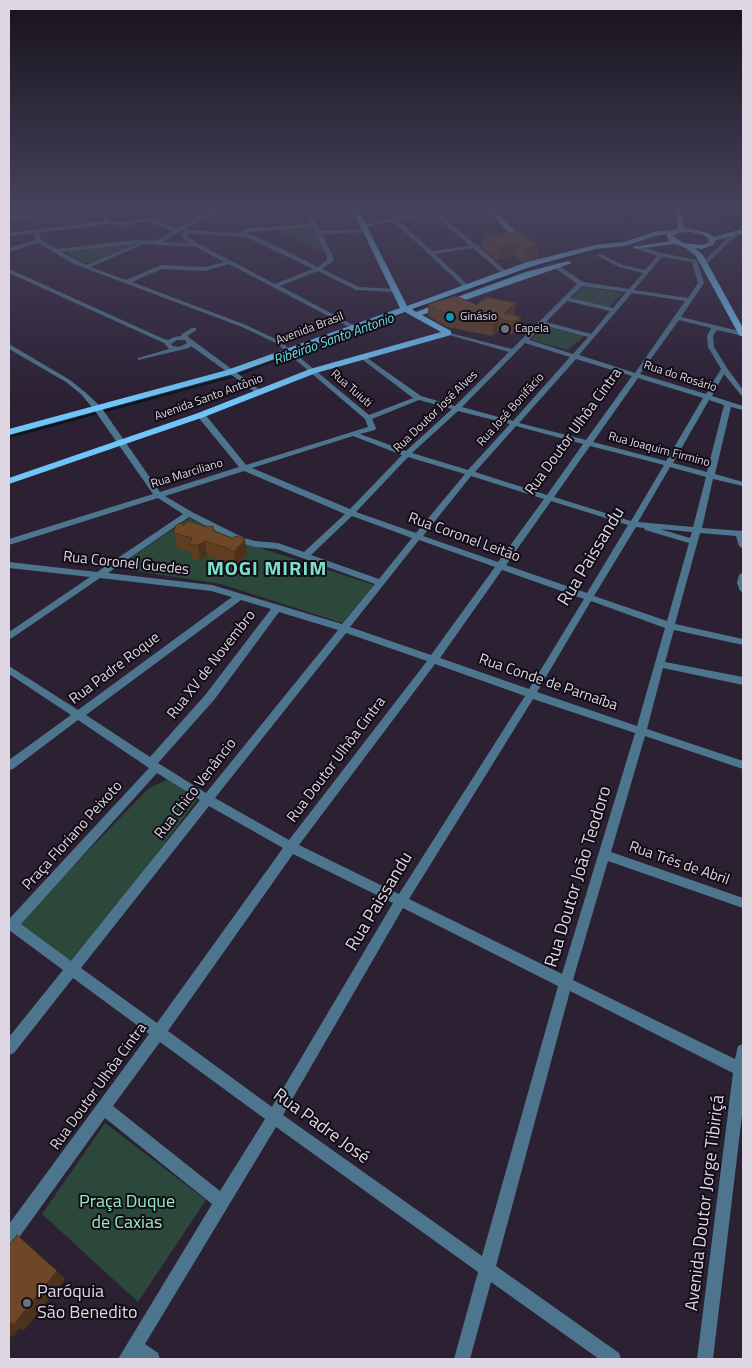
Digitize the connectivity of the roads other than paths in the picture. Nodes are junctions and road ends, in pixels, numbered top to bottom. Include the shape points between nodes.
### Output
1 (17, 275) edge
2 (106, 275) edge
3 (143, 275) edge
4 (254, 275) edge
5 (303, 275) edge
6 (330, 275) edge
7 (387, 275) edge
8 (454, 275) edge
9 (496, 275) edge
10 (525, 275) edge
11 (568, 275) edge
12 (645, 275) edge
13 (700, 275) edge
14 (707, 275) edge
15 (715, 275) edge
16 (126, 282) junction
17 (581, 284) junction
18 (275, 286) junction
19 (466, 286) junction
20 (395, 291) junction
21 (630, 292) junction
22 (566, 299) junction
23 (689, 300) junction
24 (613, 310) junction
25 (409, 312) junction
26 (677, 318) junction
27 (542, 323) junction
28 (743, 325) edge
29 (353, 327) junction
30 (715, 328) junction
31 (194, 329) dead end
32 (448, 333) junction
33 (743, 334) edge
34 (592, 336) junction
35 (184, 337) junction
36 (525, 341) junction
37 (168, 342) junction
38 (191, 343) junction
39 (9, 346) edge
40 (179, 349) junction
41 (513, 351) junction
42 (294, 354) junction
43 (576, 355) junction
44 (361, 356) junction
45 (140, 359) dead end
46 (724, 369) junction
47 (313, 371) junction
48 (234, 375) junction
49 (636, 375) junction
50 (260, 393) junction
51 (743, 394) edge
52 (707, 397) junction
53 (418, 398) junction
54 (728, 404) junction
55 (458, 407) junction
56 (743, 408) edge
57 (100, 412) junction
58 (201, 415) junction
59 (368, 418) junction
60 (514, 424) junction
61 (372, 428) joint
62 (9, 432) edge
63 (353, 434) junction
64 (588, 442) junction
65 (121, 443) junction
66 (407, 454) junction
67 (668, 464) junction
68 (244, 468) junction
69 (470, 473) junction
70 (710, 476) junction
71 (9, 481) edge
72 (743, 484) edge
73 (157, 494) junction
74 (547, 498) junction
75 (351, 512) junction
76 (188, 514) junction
77 (638, 525) junction
78 (697, 529) junction
79 (742, 533) edge
80 (418, 536) junction
81 (9, 542) edge
82 (693, 542) junction
83 (743, 546) edge
84 (306, 555) junction
85 (9, 565) edge
86 (499, 566) junction
87 (743, 574) edge
88 (99, 575) junction
89 (380, 583) junction
90 (743, 588) edge
91 (240, 596) junction
92 (590, 597) junction
93 (277, 607) junction
94 (670, 626) junction
95 (343, 628) junction
96 (9, 636) edge
97 (743, 642) edge
98 (434, 659) junction
99 (659, 664) junction
100 (9, 669) edge
101 (743, 681) edge
102 (531, 694) junction
103 (78, 716) junction
104 (641, 731) junction
105 (153, 765) junction
106 (743, 765) edge
107 (9, 766) edge
108 (207, 799) junction
109 (291, 847) junction
110 (604, 855) junction
111 (401, 901) junction
112 (743, 903) edge
113 (10, 924) edge
114 (74, 969) junction
115 (566, 982) junction
116 (159, 1032) junction
117 (10, 1044) edge
118 (743, 1051) edge
119 (741, 1069) junction
120 (104, 1108) junction
121 (274, 1117) junction
122 (738, 1153) edge
123 (222, 1202) junction
124 (9, 1237) edge
125 (488, 1268) junction
126 (130, 1353) edge
127 (152, 1359) edge
128 (462, 1359) edge
129 (613, 1359) edge
130 (705, 1359) edge

1 - 37 street
2 - 16 street, Rua Tuiuti
3 - 16 street
4 - 18 street
5 - 18 street
6 - 20 street via 358,289
7 - 20 main road
8 - 19 street
9 - 19 main road, Avenida Brasil
10 - 25 main road, Avenida Brasil
11 - 17 street
12 - 21 street, Rua José Bonifácio
13 - 23 street, Rua Doutor Ulhôa Cintra via 701,283
14 - 33 main road
15 - 28 main road
16 - 42 street, Rua Tuiuti via 266,336
17 - 21 street
17 - 22 street, Rua Doutor José Alves
18 - 29 street
19 - 25 main road, Avenida Brasil
20 - 25 main road
21 - 23 street
21 - 24 street, Rua José Bonifácio
22 - 24 street
22 - 27 street, Rua Doutor José Alves
23 - 26 street, Rua Doutor Ulhôa Cintra
24 - 34 street, Rua José Bonifácio
25 - 29 main road, Avenida Brasil
25 - 32 main road
26 - 30 street
26 - 49 street, Rua Doutor Ulhôa Cintra
27 - 34 street
27 - 36 street, Rua Doutor José Alves
29 - 42 main road, Avenida Brasil
30 - 33 street
30 - 46 street via 709,341
31 - 35 street
32 - 41 street
32 - 44 main road, Avenida Santo Antônio
34 - 43 street, Rua José Bonifácio
35 - 37 street via 172,338
35 - 38 street
36 - 41 street, Rua Doutor José Alves
36 - 43 street, Rua do Rosário
37 - 40 street via 169,347
38 - 40 street
38 - 48 street
39 - 57 street via 68,381
40 - 45 street
41 - 55 street, Rua Doutor José Alves
42 - 47 street, Rua Tuiuti
42 - 48 main road, Avenida Brasil
43 - 49 street, Rua do Rosário
43 - 60 street, Rua José Bonifácio
44 - 47 main road, Avenida Santo Antônio
44 - 53 street
46 - 51 street
46 - 52 street, Rua Paissandu
47 - 50 main road, Avenida Santo Antônio
47 - 59 street, Rua Tuiuti
48 - 50 street
48 - 57 main road, Avenida Brasil
49 - 52 street, Rua do Rosário
49 - 64 street, Rua Doutor Ulhôa Cintra
50 - 58 main road, Avenida Santo Antônio
52 - 54 street, Rua do Rosário
52 - 67 street, Rua Paissandu
53 - 55 street, Rua Joaquim Firmino
53 - 59 street
54 - 56 street, Rua do Rosário
54 - 70 street, Rua Doutor João Teodoro
55 - 60 street, Rua Joaquim Firmino
55 - 66 street, Rua Doutor José Alves
57 - 62 main road, Avenida Brasil
57 - 65 street
58 - 65 main road, Avenida Santo Antônio
58 - 68 street, Rua Coronel Leitão
59 - 61 street, Rua Tuiuti
60 - 64 street, Rua Joaquim Firmino
60 - 69 street, Rua José Bonifácio
61 - 63 street, Rua Marciliano
63 - 66 street
63 - 68 street, Rua Marciliano
64 - 67 street, Rua Joaquim Firmino
64 - 74 street, Rua Doutor Ulhôa Cintra
65 - 71 main road, Avenida Santo Antônio
65 - 73 street
66 - 69 street
66 - 75 street, Rua Doutor José Alves
67 - 70 street, Rua Joaquim Firmino
67 - 77 street, Rua Paissandu
68 - 73 street, Rua Marciliano
68 - 75 street, Rua Coronel Leitão
69 - 74 street
69 - 80 street, Rua José Bonifácio
70 - 72 street, Rua Joaquim Firmino
70 - 78 street, Rua Doutor João Teodoro
73 - 76 street
73 - 81 street, Rua Marciliano
74 - 77 street
74 - 86 street, Rua Doutor Ulhôa Cintra
75 - 80 street, Rua Coronel Leitão
75 - 84 street, Rua Doutor José Alves
76 - 84 street via 241,540
76 - 88 street
77 - 78 street
77 - 82 street
77 - 92 street, Rua Paissandu
78 - 79 street
78 - 82 street, Rua Doutor João Teodoro
79 - 83 street
80 - 86 street, Rua Coronel Leitão
80 - 89 street, Rua José Bonifácio
82 - 94 street, Rua Doutor João Teodoro
84 - 89 street
85 - 88 street, Rua Coronel Guedes
86 - 92 street, Rua Coronel Leitão
86 - 98 street, Rua Doutor Ulhôa Cintra
87 - 90 street
88 - 91 street, Rua Coronel Guedes via 212,588
88 - 96 street
89 - 95 street, Rua Chico Venâncio
91 - 93 street, Rua Coronel Guedes
91 - 103 street, Rua Padre Roque
92 - 94 street, Rua Coronel Leitão
92 - 102 street, Rua Paissandu
93 - 95 street, Rua Conde de Parnaíba
93 - 105 street, Rua XV de Novembro via 210,697
94 - 97 street, Rua Coronel Leitão
94 - 99 street, Rua Doutor João Teodoro
95 - 98 street, Rua Conde de Parnaíba
95 - 108 street, Rua Chico Venâncio
98 - 102 street, Rua Conde de Parnaíba
98 - 109 street, Rua Doutor Ulhôa Cintra
99 - 101 street
99 - 104 street, Rua Doutor João Teodoro
100 - 103 street
102 - 104 street, Rua Conde de Parnaíba
102 - 111 street, Rua Paissandu
103 - 105 street
103 - 107 street, Rua Padre Roque
104 - 106 street, Rua Conde de Parnaíba
104 - 110 street, Rua Doutor João Teodoro
105 - 108 street
105 - 113 street, Praça Floriano Peixoto
108 - 109 street
108 - 114 street, Rua Chico Venâncio
109 - 111 street
109 - 116 street, Rua Doutor Ulhôa Cintra
110 - 112 street, Rua Três de Abril
110 - 115 street, Rua Doutor João Teodoro
111 - 115 street
111 - 121 street, Rua Paissandu
113 - 114 street, Rua Padre José
114 - 116 street, Rua Padre José
114 - 117 street, Rua Chico Venâncio
115 - 119 street
115 - 125 street, Rua Doutor João Teodoro
116 - 120 street, Rua Doutor Ulhôa Cintra
116 - 121 street, Rua Padre José
118 - 119 street, Avenida Doutor Jorge Tibiriçá
119 - 122 street, Avenida Doutor Jorge Tibiriçá
120 - 123 street
120 - 124 street, Rua Doutor Ulhôa Cintra
121 - 123 street, Rua Paissandu
121 - 125 street, Rua Padre José
122 - 130 street, Avenida Doutor Jorge Tibiriçá
123 - 126 street, Rua Paissandu
125 - 128 street, Rua Doutor João Teodoro
125 - 129 street, Rua Padre José
126 - 127 street

